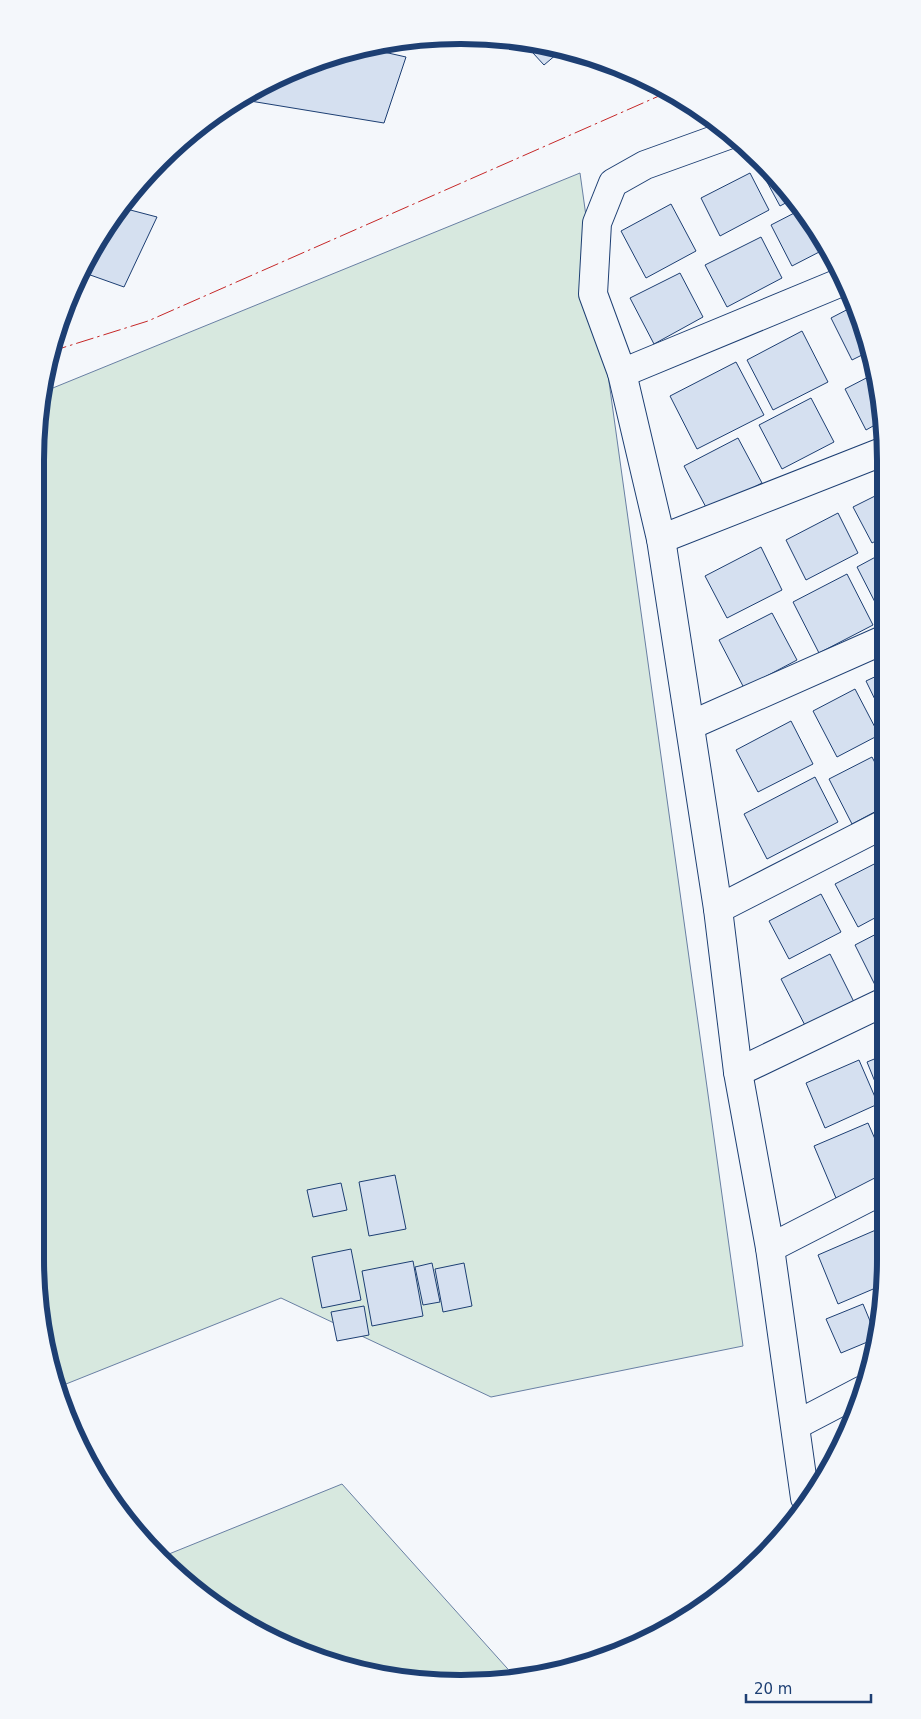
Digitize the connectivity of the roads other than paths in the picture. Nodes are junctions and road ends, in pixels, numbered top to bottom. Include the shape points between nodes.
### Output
1 (723, 137) edge
2 (837, 283) edge
3 (622, 372) junction
4 (877, 454) edge
5 (661, 539) junction
6 (877, 643) edge
7 (690, 725) junction
8 (877, 828) edge
9 (718, 909) junction
10 (877, 1005) edge
11 (738, 1072) junction
12 (877, 1193) edge
13 (770, 1248) junction
14 (854, 1395) edge
15 (796, 1425) junction
16 (804, 1494) edge

1 - 3 street via 645,165 613,183 597,223 594,294
2 - 3 street
3 - 5 street
4 - 5 street
5 - 7 street
6 - 7 street
7 - 9 street
8 - 9 street
9 - 11 street
10 - 11 street
11 - 13 street
12 - 13 street
13 - 15 street
14 - 15 street
15 - 16 street

